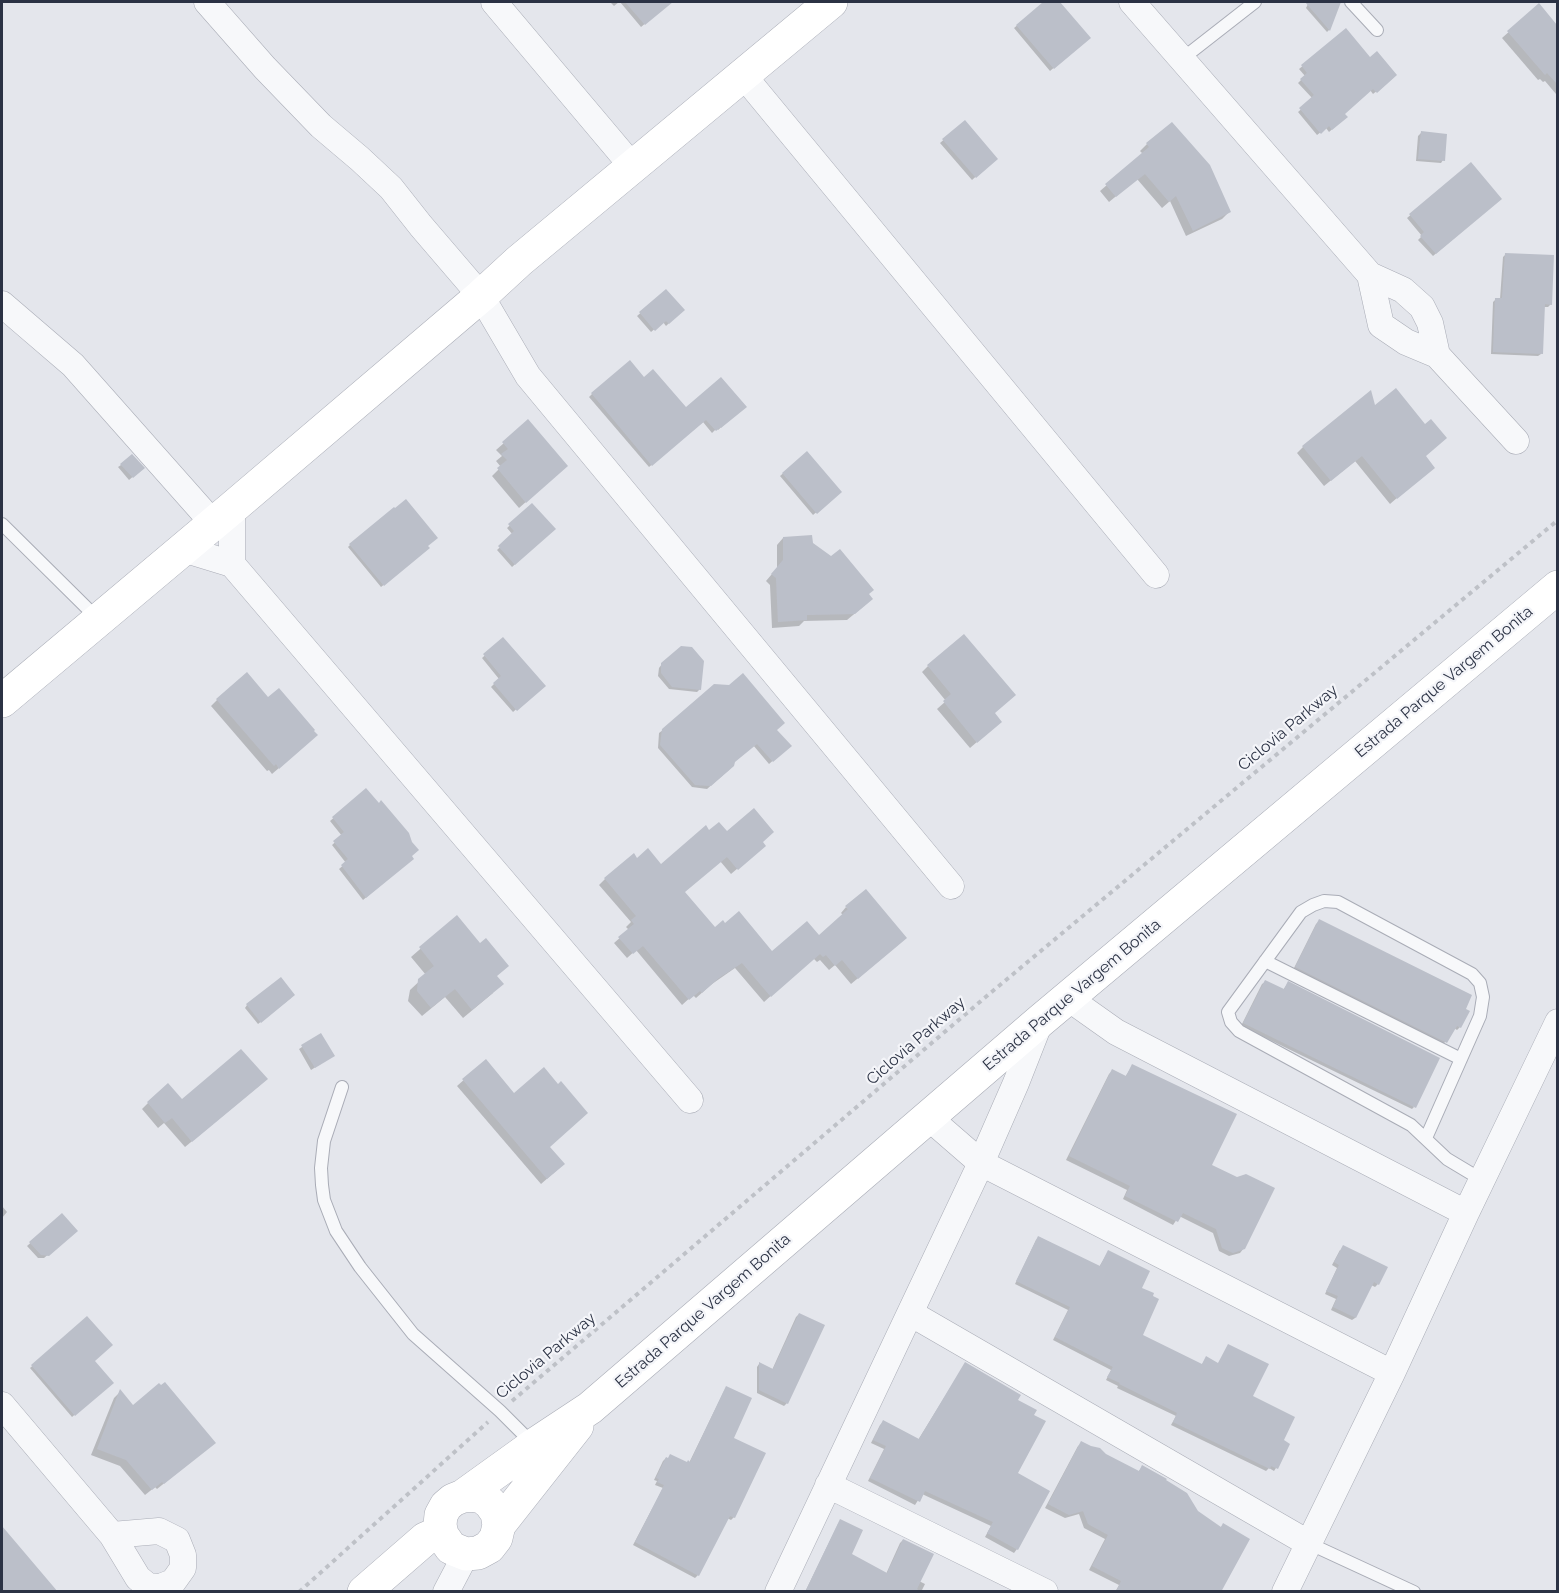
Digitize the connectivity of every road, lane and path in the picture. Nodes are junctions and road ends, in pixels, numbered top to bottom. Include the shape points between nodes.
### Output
1 (207, 2) edge
2 (494, 2) edge
3 (831, 2) edge
4 (1132, 2) edge
5 (1255, 2) edge
6 (1351, 2) edge
7 (1377, 30) dead end
8 (1182, 59) junction
9 (742, 75) junction
10 (633, 167) junction
11 (1370, 275) junction
12 (481, 296) junction
13 (2, 304) edge
14 (1437, 355) junction
15 (1516, 441) dead end
16 (222, 516) junction
17 (1557, 520) edge
18 (2, 524) edge
19 (183, 549) junction
20 (232, 564) junction
21 (1156, 575) dead end
22 (1557, 587) edge
23 (98, 619) junction
24 (12, 688) edge
25 (951, 886) dead end
26 (1265, 961) junction
27 (1068, 998) junction
28 (1040, 1021) junction
29 (1557, 1022) edge
30 (1461, 1059) junction
31 (342, 1087) dead end
32 (690, 1100) dead end
33 (928, 1117) junction
34 (1426, 1138) junction
35 (981, 1163) junction
36 (1482, 1180) junction
37 (1466, 1213) junction
38 (910, 1313) junction
39 (1392, 1373) junction
40 (2, 1405) edge
41 (590, 1408) junction
42 (500, 1411) junction
43 (534, 1445) junction
44 (828, 1485) junction
45 (463, 1496) junction
46 (499, 1526) junction
47 (112, 1535) dead end
48 (1308, 1543) junction
49 (454, 1545) junction
50 (299, 1592) edge
51 (364, 1592) edge
52 (446, 1592) edge
53 (778, 1592) edge
54 (1044, 1592) edge
55 (1285, 1592) edge
56 (1414, 1592) edge

1 - 12 street via 321,126 391,188
2 - 10 street
3 - 9 main road
4 - 8 street
5 - 8 lane
6 - 7 lane
8 - 11 street
9 - 10 main road
9 - 21 street
10 - 12 main road
11 - 14 street via 1403,290 1422,307
11 - 14 street via 1381,325 1406,342
12 - 16 main road
12 - 25 street via 528,376
13 - 16 street via 61,353
14 - 15 street
16 - 19 main road
16 - 20 street
17 - 42 path, Ciclovia Parkway via 997,987
18 - 23 lane
19 - 20 street
19 - 23 main road
20 - 32 street
22 - 27 main road, Estrada Parque Vargem Bonita
23 - 24 main road
26 - 30 lane
26 - 30 lane via 1301,912 1324,901 1338,902 1472,974 1480,983 1480,1016
26 - 34 lane via 1228,1012 1239,1031 1411,1125
27 - 28 main road, Estrada Parque Vargem Bonita
27 - 37 street via 1116,1032
28 - 33 main road, Estrada Parque Vargem Bonita
28 - 35 street
29 - 36 street
30 - 34 lane
31 - 42 lane via 324,1141 321,1168 324,1200 336,1231 413,1334
33 - 35 street
33 - 41 main road, Estrada Parque Vargem Bonita
34 - 36 lane via 1447,1159
35 - 38 street
35 - 39 street
36 - 37 street
37 - 39 street
38 - 44 street
38 - 48 street
39 - 48 street
40 - 47 street
41 - 43 main road, Estrada Parque Vargem Bonita
41 - 46 main road, Estrada Parque Vargem Bonita
42 - 43 lane
42 - 50 path, Ciclovia Parkway
43 - 45 main road, Estrada Parque Vargem Bonita
44 - 53 street
44 - 54 street
45 - 46 main road via 482,1497 490,1503
45 - 49 main road via 446,1506 441,1515 440,1525
46 - 49 main road via 489,1547 478,1553
48 - 55 street
48 - 56 lane
49 - 51 main road via 432,1536 425,1539
49 - 52 street

